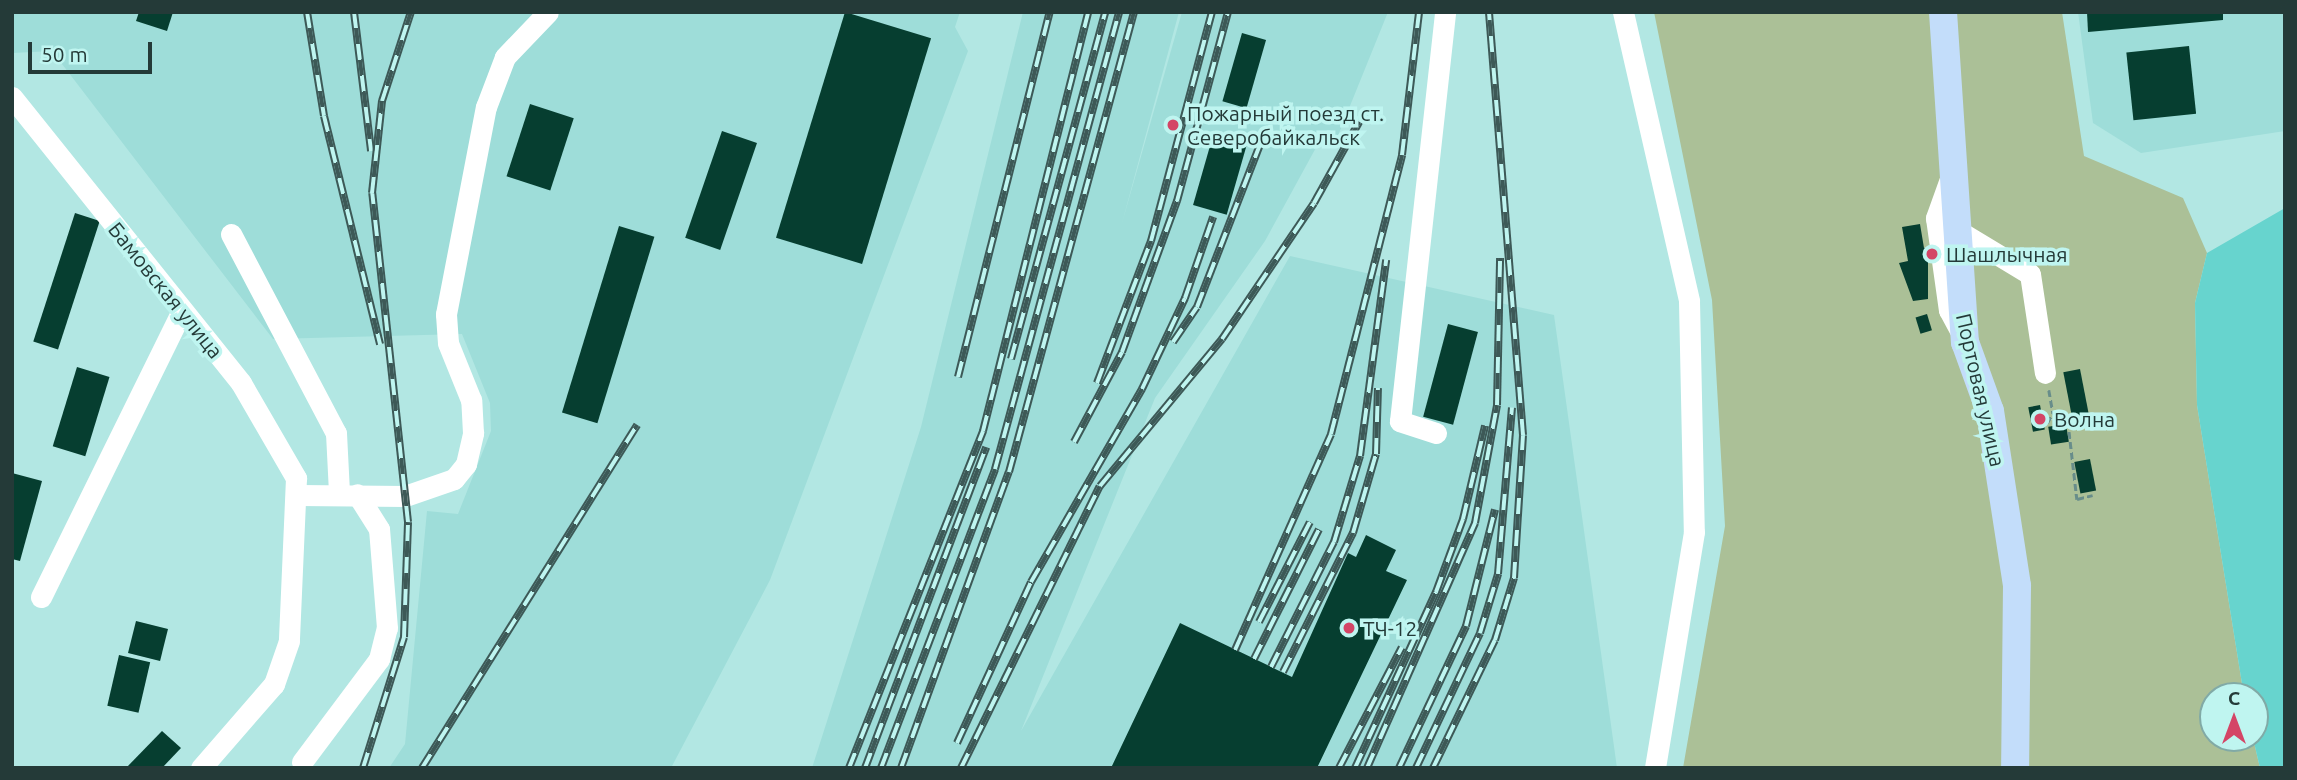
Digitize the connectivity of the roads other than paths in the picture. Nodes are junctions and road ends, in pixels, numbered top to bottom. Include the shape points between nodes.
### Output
1 (548, 12) edge
2 (1445, 12) edge
3 (1623, 12) edge
4 (1944, 12) edge
5 (12, 97) edge
6 (1952, 173) junction
7 (1957, 230) junction
8 (230, 234) dead end
9 (182, 311) junction
10 (1965, 342) junction
11 (2045, 373) road end
12 (1436, 433) dead end
13 (348, 494) junction
14 (298, 495) junction
15 (41, 597) dead end
16 (302, 762) dead end
17 (201, 768) edge
18 (1655, 768) edge
19 (2015, 768) edge

1 - 13 street via 505,57 486,107 446,314 449,343 471,400 473,433 466,464 436,488 405,496
2 - 12 street via 1400,421
3 - 18 street via 1689,302 1694,532
4 - 6 main road, Портовая улица
5 - 9 street, Бамовская улица
6 - 7 main road, Портовая улица
6 - 10 street via 1936,218 1949,310
7 - 10 main road, Портовая улица
7 - 11 street via 2031,274
8 - 13 street via 336,433
9 - 14 street, Бамовская улица via 241,383 296,478
9 - 15 street
10 - 19 main road, Портовая улица via 1990,411 2017,586
13 - 14 street
13 - 16 street via 379,529 387,628 379,659
14 - 17 street via 289,641 274,684 249,720

